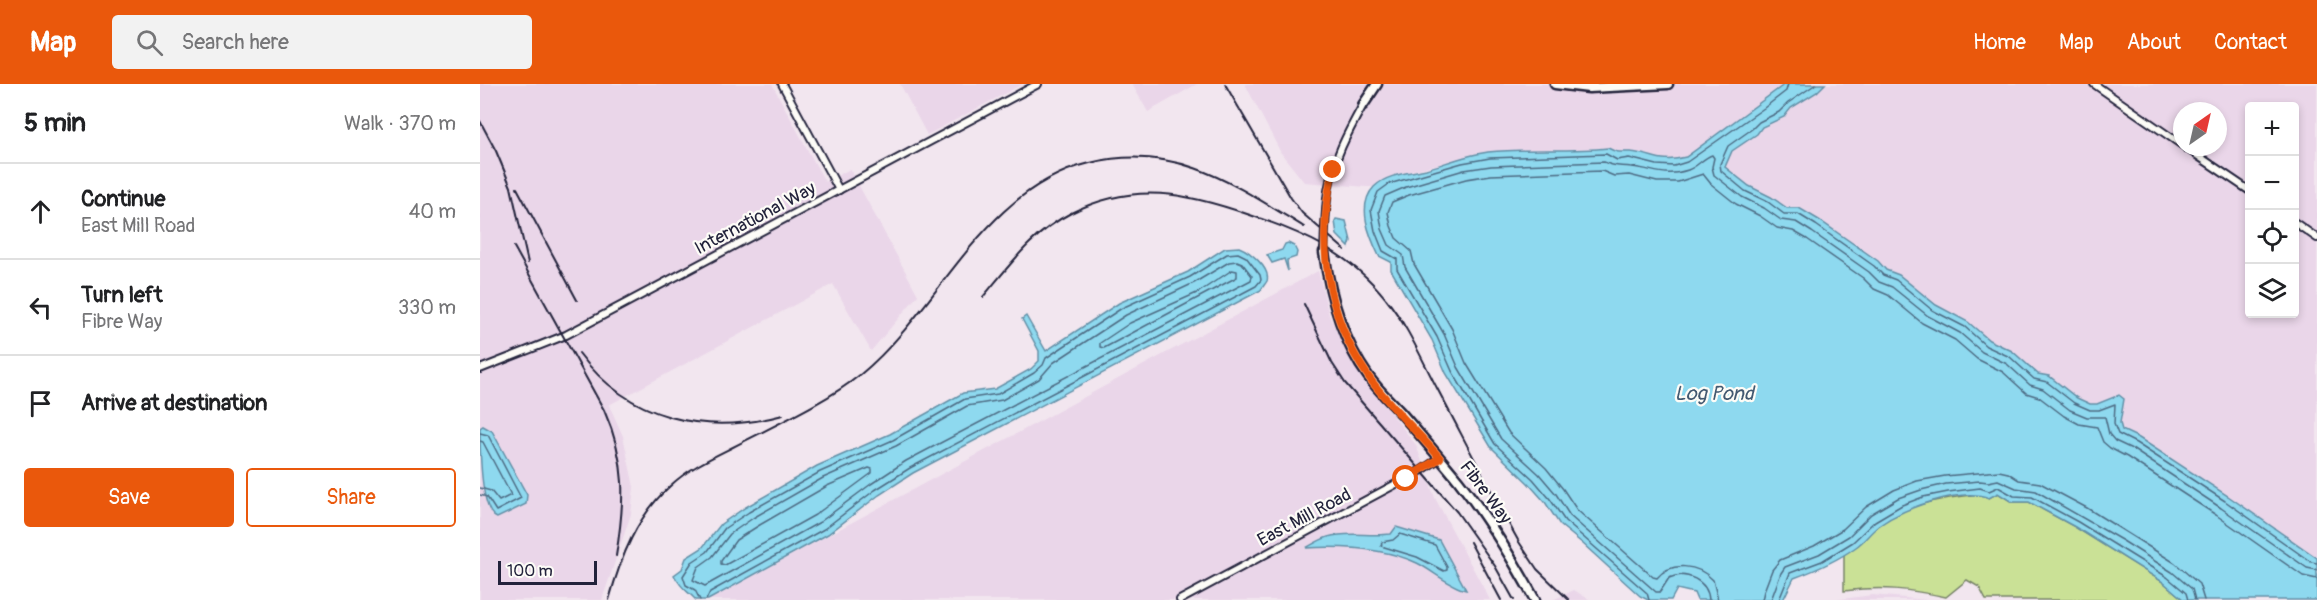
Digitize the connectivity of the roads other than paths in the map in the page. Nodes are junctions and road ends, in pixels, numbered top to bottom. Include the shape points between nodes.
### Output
1 (782, 84) edge
2 (1038, 84) edge
3 (1377, 84) edge
4 (1555, 84) edge
5 (1668, 84) edge
6 (2094, 84) edge
7 (1363, 105) joint
8 (2173, 138) edge
9 (2199, 156) edge
10 (2245, 188) edge
11 (839, 190) junction
12 (2299, 225) edge
13 (2317, 238) edge
14 (1324, 252) joint
15 (480, 369) edge
16 (1440, 458) junction
17 (1180, 600) edge
18 (1535, 600) edge

1 - 11 street
2 - 11 street, International Way
3 - 7 street, Fibre Way
4 - 5 street via 1589,88
6 - 8 street
7 - 14 street, Fibre Way, bridge via 1333,170
9 - 10 street
11 - 15 street, International Way via 566,335
12 - 13 street
14 - 16 street, Fibre Way via 1336,311 1368,377
16 - 17 street, East Mill Road
16 - 18 street, Fibre Way via 1495,529

